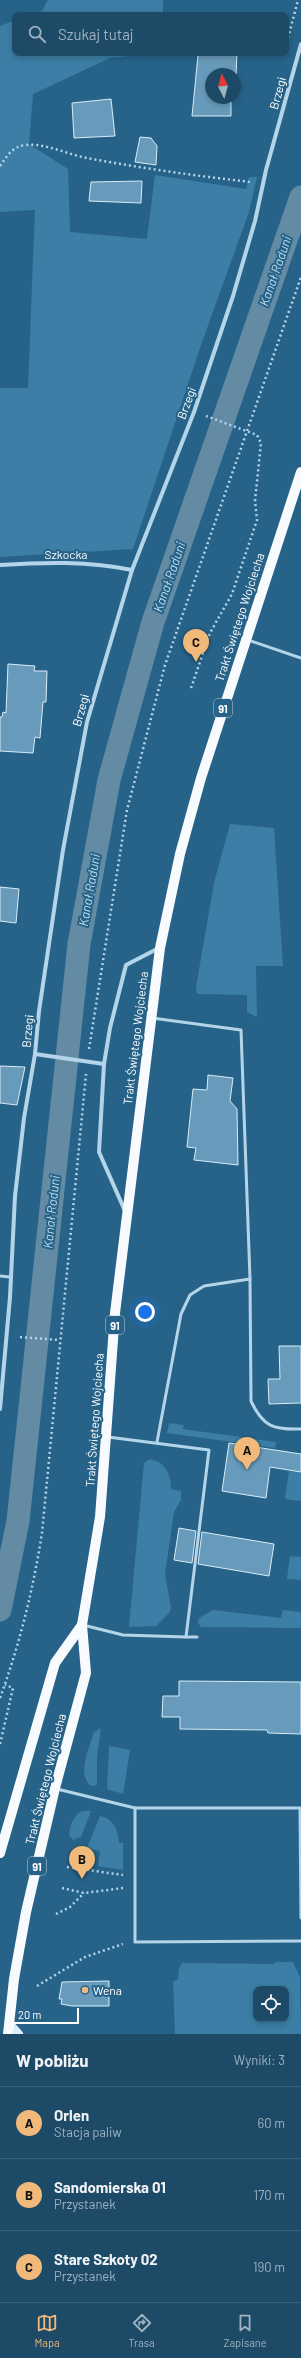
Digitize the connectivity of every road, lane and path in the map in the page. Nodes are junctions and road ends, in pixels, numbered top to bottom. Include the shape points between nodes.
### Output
1 (298, 0) edge
2 (289, 36) edge
3 (301, 44) edge
4 (0, 166) edge
5 (263, 183) junction
6 (210, 417) dead end
7 (301, 472) edge
8 (0, 565) edge
9 (132, 570) junction
10 (246, 639) junction
11 (301, 658) edge
12 (191, 688) dead end
13 (160, 948) junction
14 (150, 1018) junction
15 (35, 1054) junction
16 (104, 1064) junction
17 (126, 1214) junction
18 (0, 1276) edge
19 (10, 1277) junction
20 (250, 1279) junction
21 (15, 1337) dead end
22 (60, 1340) dead end
23 (0, 1409) edge
24 (301, 1429) edge
25 (106, 1437) junction
26 (157, 1442) junction
27 (82, 1625) junction
28 (186, 1637) junction
29 (197, 1637) dead end
30 (5, 1685) dead end
31 (0, 1744) edge
32 (55, 1788) junction
33 (135, 1808) junction
34 (0, 1853) edge
35 (67, 1867) dead end
36 (123, 1875) dead end
37 (135, 1887) junction
38 (62, 1888) dead end
39 (84, 1893) junction
40 (56, 1914) dead end
41 (301, 1918) edge
42 (301, 1941) edge
43 (135, 1942) junction
44 (38, 1986) dead end
45 (9, 2023) junction
46 (8, 2034) edge
47 (19, 2034) edge

1 - 2 path
3 - 5 street, Brzegi
4 - 5 path via 12,149 24,145 40,145 85,158
5 - 9 street, Brzegi via 255,221 233,296 196,405
6 - 12 path via 258,435 261,443 257,520 232,594 210,633
7 - 10 main road, Trakt Świętego Wojciecha / 91
8 - 9 street, Szkocka via 78,563
9 - 15 street, Brzegi via 87,722 63,850
10 - 11 lane
10 - 13 main road, Trakt Świętego Wojciecha / 91 via 201,778 180,854
13 - 14 main road, Trakt Świętego Wojciecha / 91
13 - 16 street via 126,965
14 - 17 main road, Trakt Świętego Wojciecha / 91
14 - 20 lane via 241,1030
15 - 16 street
15 - 19 street, Brzegi via 15,1196
16 - 17 street via 99,1152
17 - 25 main road, Trakt Świętego Wojciecha / 91 via 115,1313
18 - 19 lane
19 - 23 street, Brzegi
20 - 24 lane via 251,1401 257,1414 269,1426 286,1430
20 - 26 lane via 204,1286 190,1295 181,1314
21 - 22 path
25 - 26 lane
25 - 27 main road, Trakt Świętego Wojciecha / 91 via 100,1517
26 - 28 lane via 209,1450
27 - 28 lane via 123,1635
27 - 32 main road, Trakt Świętego Wojciecha / 91 via 86,1673
27 - 34 main road, Trakt Świętego Wojciecha / 91 via 55,1663
28 - 29 lane
30 - 31 path via 13,1688
32 - 33 lane
32 - 45 main road, Trakt Świętego Wojciecha / 91 via 20,1939
33 - 37 lane
33 - 41 lane via 300,1808
35 - 36 path
37 - 39 path
37 - 43 lane
38 - 39 path
39 - 40 path via 70,1907
42 - 43 lane
43 - 44 path via 114,1946 85,1957
45 - 46 main road, Trakt Świętego Wojciecha / 91
45 - 47 street

